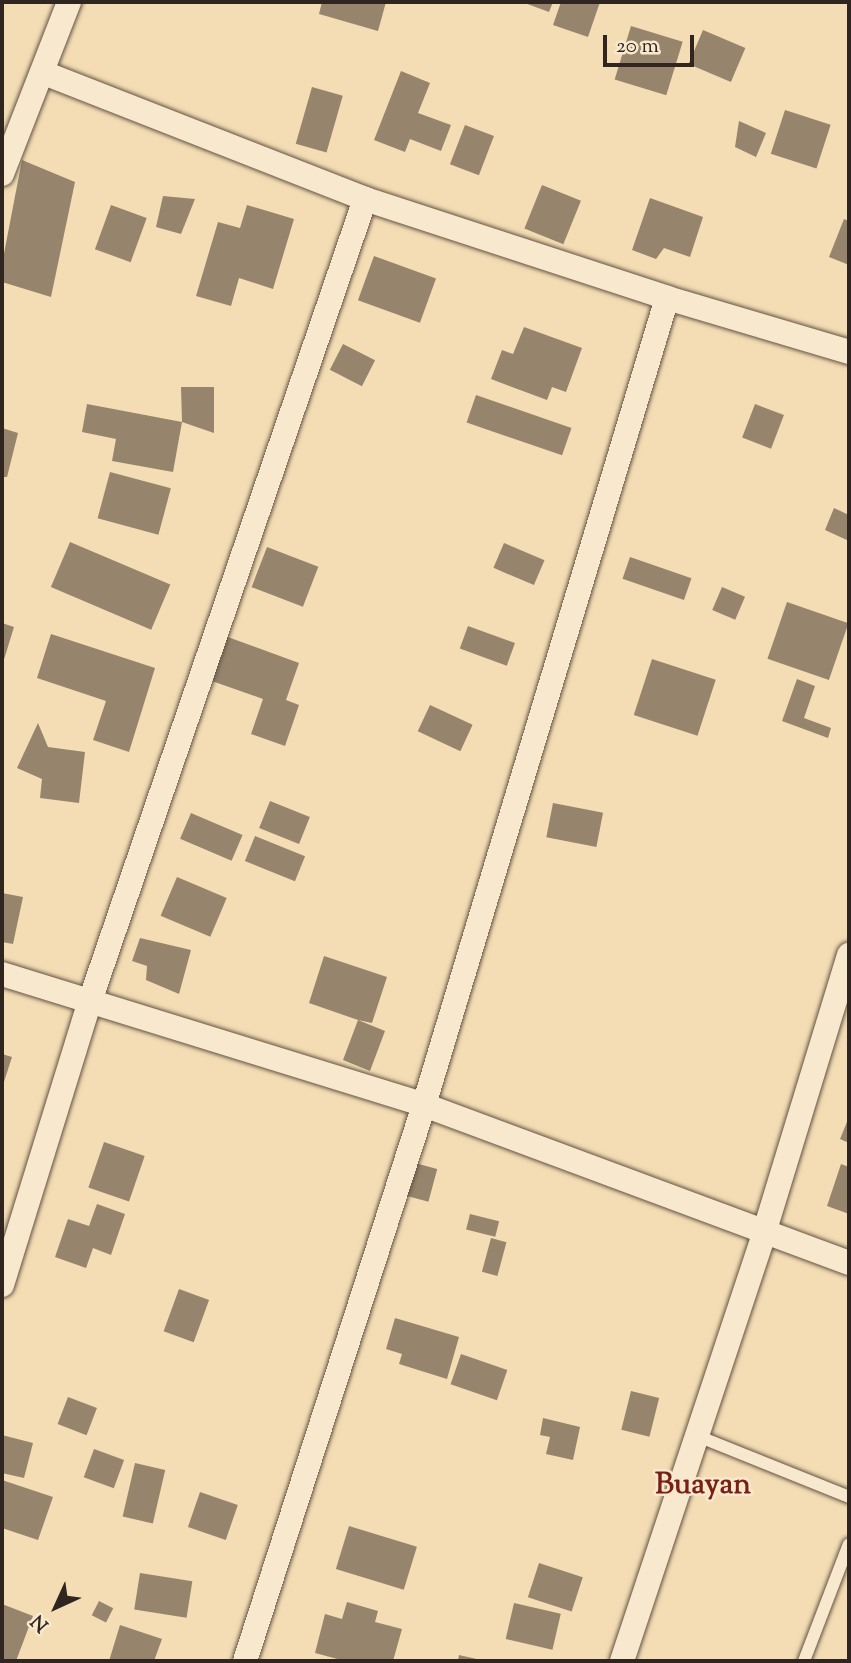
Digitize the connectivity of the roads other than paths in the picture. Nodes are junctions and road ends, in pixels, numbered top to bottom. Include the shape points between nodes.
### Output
1 (69, 2) edge
2 (44, 73) junction
3 (2, 174) edge
4 (365, 200) junction
5 (667, 298) junction
6 (849, 352) edge
7 (849, 954) edge
8 (2, 974) edge
9 (90, 1001) junction
10 (841, 1014) edge
11 (424, 1105) junction
12 (764, 1233) junction
13 (849, 1263) edge
14 (2, 1285) edge
15 (695, 1435) junction
16 (849, 1497) edge
17 (849, 1544) edge
18 (245, 1661) edge
19 (622, 1661) edge
20 (804, 1661) edge

1 - 2 street
2 - 3 street
2 - 4 street
4 - 5 street
4 - 9 street
5 - 6 street
5 - 11 street
7 - 10 street
8 - 9 street
9 - 11 street
9 - 14 street
10 - 12 street
11 - 12 street
11 - 18 street
12 - 13 street
12 - 15 street
15 - 16 lane
15 - 19 street
17 - 20 lane

